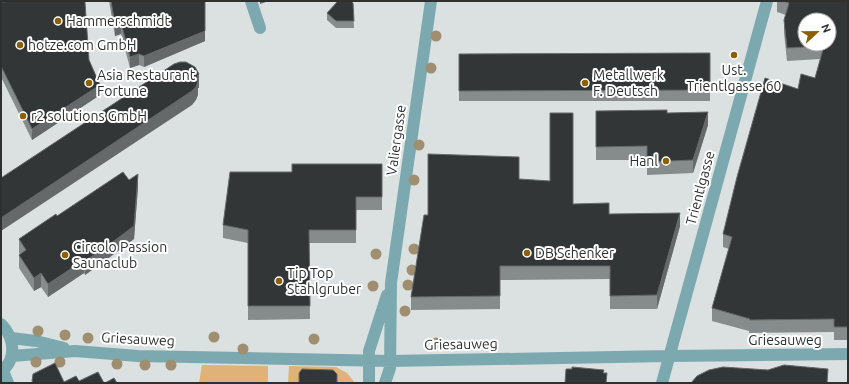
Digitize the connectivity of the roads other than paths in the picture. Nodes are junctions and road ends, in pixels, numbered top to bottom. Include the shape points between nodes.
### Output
1 (251, 1) edge
2 (431, 1) edge
3 (767, 1) edge
4 (260, 28) dead end
5 (391, 283) junction
6 (1, 324) edge
7 (11, 338) junction
8 (75, 351) junction
9 (848, 354) edge
10 (12, 356) junction
11 (669, 356) junction
12 (369, 360) junction
13 (390, 361) junction
14 (2, 371) edge
15 (8, 383) edge
16 (369, 383) edge
17 (385, 383) edge
18 (662, 383) edge

1 - 4 street
2 - 5 street, Valiergasse
3 - 11 street, Trientlgasse
5 - 12 street, Valiergasse via 369,351
5 - 13 street, Valiergasse
6 - 7 street
7 - 8 street, Griesauweg via 36,341
7 - 10 street
8 - 10 street, Griesauweg
8 - 12 street, Griesauweg via 138,356
9 - 11 street, Griesauweg
10 - 14 street
11 - 13 street, Griesauweg
11 - 18 street, Trientlgasse
12 - 13 street, Griesauweg
12 - 16 street, Valiergasse
13 - 17 street, Valiergasse
14 - 15 street

